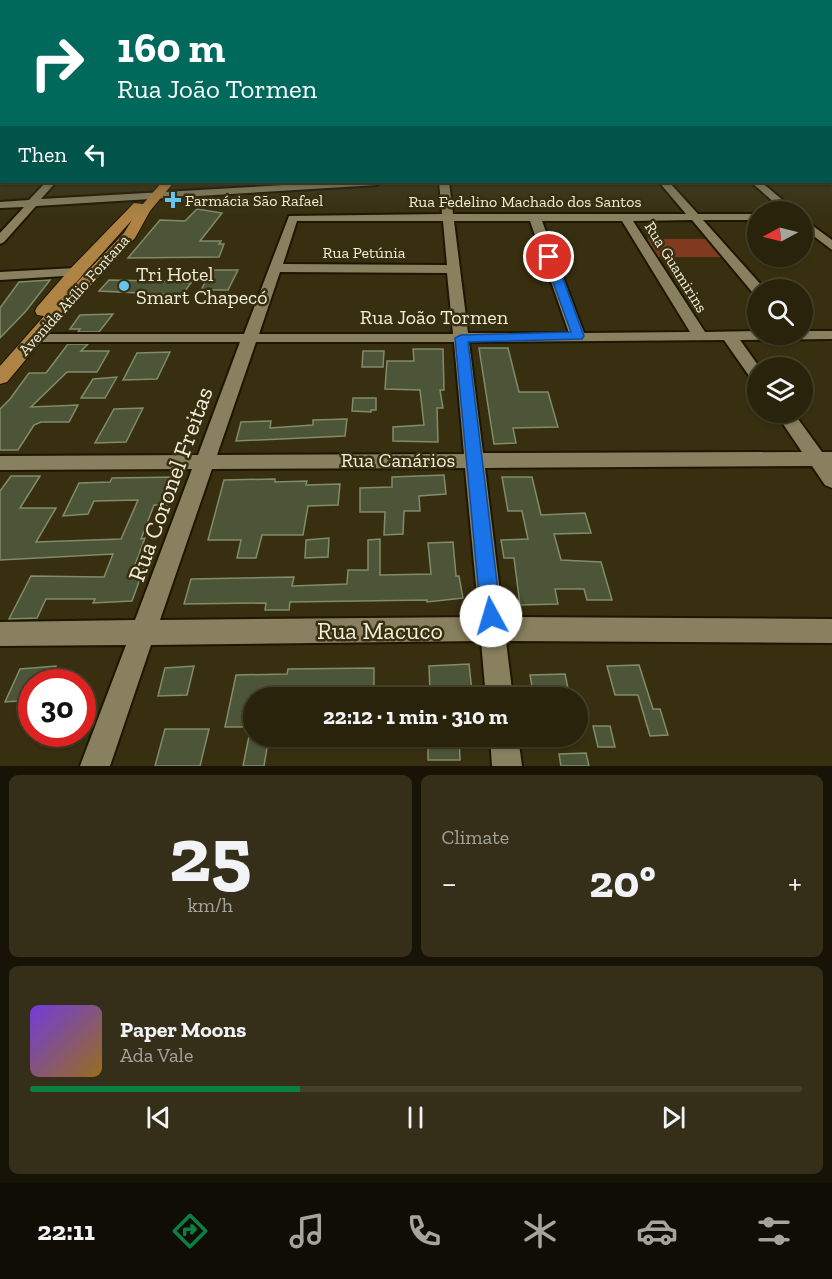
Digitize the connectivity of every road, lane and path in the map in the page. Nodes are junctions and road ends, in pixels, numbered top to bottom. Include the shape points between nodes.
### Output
1 (50, 183) edge
2 (167, 183) edge
3 (340, 183) edge
4 (444, 183) edge
5 (665, 183) edge
6 (757, 183) edge
7 (304, 184) edge
8 (154, 192) edge
9 (779, 201) edge
10 (33, 203) junction
11 (0, 205) edge
12 (625, 217) junction
13 (694, 217) junction
14 (747, 217) edge
15 (293, 218) joint
16 (535, 218) junction
17 (448, 219) junction
18 (813, 230) edge
19 (111, 234) junction
20 (130, 235) junction
21 (0, 240) edge
22 (832, 246) edge
23 (275, 268) junction
24 (453, 269) junction
25 (75, 272) junction
26 (97, 272) junction
27 (0, 276) edge
28 (748, 279) edge
29 (700, 335) junction
30 (728, 335) junction
31 (747, 335) edge
32 (813, 335) edge
33 (832, 335) edge
34 (578, 336) junction
35 (250, 337) junction
36 (35, 338) junction
37 (461, 338) junction
38 (0, 360) edge
39 (747, 361) edge
40 (0, 378) edge
41 (793, 423) edge
42 (824, 459) edge
43 (474, 460) junction
44 (205, 462) junction
45 (0, 463) edge
46 (832, 480) edge
47 (492, 629) junction
48 (832, 631) edge
49 (144, 632) junction
50 (0, 634) edge
51 (499, 687) edge
52 (505, 747) edge
53 (95, 766) edge
54 (507, 766) edge

1 - 10 street
2 - 8 main road, Avenida Atílio Fontana
3 - 7 street
4 - 17 street
5 - 13 street
6 - 9 street
7 - 8 street
8 - 10 street
8 - 19 main road, Avenida Atílio Fontana
8 - 20 main road, Avenida Atílio Fontana
10 - 11 street
10 - 21 street
12 - 13 street, Rua Fedelino Machado dos Santos
12 - 16 street, Rua Fedelino Machado dos Santos
12 - 29 street, Rua Guamirins
13 - 14 street, Rua Fedelino Machado dos Santos
13 - 28 street
15 - 17 street, Rua Fedelino Machado dos Santos
15 - 23 street, Rua Coronel Freitas
16 - 17 street, Rua Fedelino Machado dos Santos
16 - 34 street
17 - 24 street
18 - 22 street
19 - 20 main road
19 - 25 main road, Avenida Atílio Fontana
20 - 26 main road, Avenida Atílio Fontana
23 - 24 street, Rua Petúnia
23 - 35 street, Rua Coronel Freitas
24 - 37 street
25 - 26 main road
25 - 27 street
25 - 38 main road, Avenida Atílio Fontana
26 - 36 main road, Avenida Atílio Fontana
29 - 30 street, Rua João Tormen
29 - 34 street, Rua João Tormen
30 - 31 street, Rua João Tormen
30 - 39 street
32 - 33 street, Rua João Tormen
34 - 37 street, Rua João Tormen
35 - 36 street, Rua João Tormen
35 - 37 street, Rua João Tormen
35 - 44 street, Rua Coronel Freitas
36 - 40 main road, Avenida Atílio Fontana
37 - 43 street
41 - 42 street
42 - 43 street, Rua Canários
42 - 46 street
43 - 44 street, Rua Canários
43 - 47 street
44 - 45 street, Rua Canários
44 - 49 street, Rua Coronel Freitas
47 - 48 street, Rua Macuco
47 - 49 street, Rua Macuco
47 - 51 street
49 - 50 street, Rua Macuco
49 - 53 street, Rua Coronel Freitas
52 - 54 street

